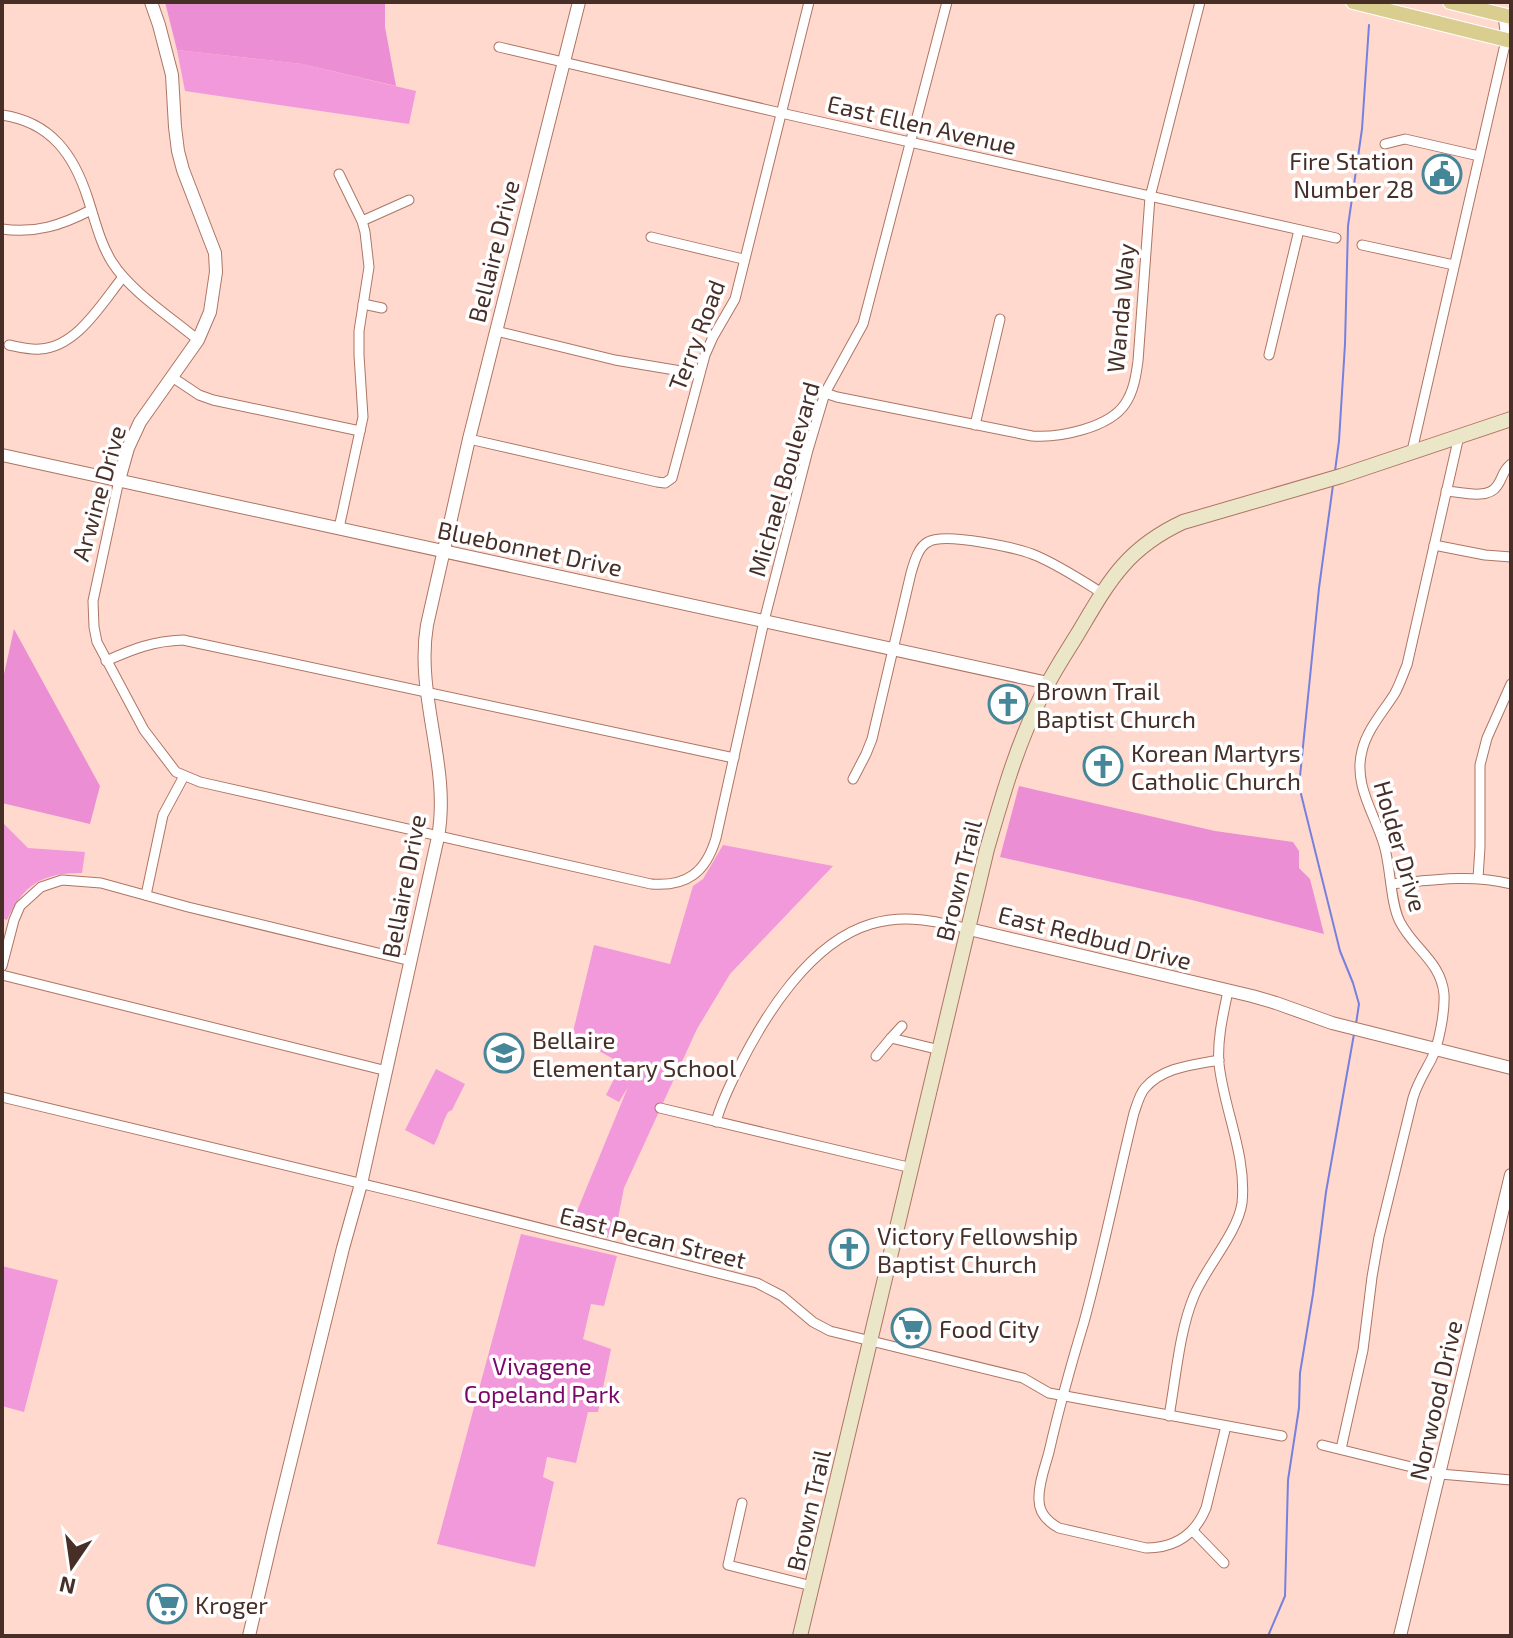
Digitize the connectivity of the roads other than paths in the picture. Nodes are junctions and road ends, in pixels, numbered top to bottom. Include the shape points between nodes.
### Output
1 (151, 2) edge
2 (579, 2) edge
3 (809, 2) edge
4 (947, 2) edge
5 (1200, 2) edge
6 (1353, 2) edge
7 (1450, 2) edge
8 (1507, 16) edge
9 (1509, 40) edge
10 (499, 47) dead end
11 (564, 63) junction
12 (781, 113) junction
13 (2, 115) edge
14 (910, 142) junction
15 (1385, 144) dead end
16 (1479, 156) junction
17 (339, 174) dead end
18 (1150, 197) junction
19 (409, 200) dead end
20 (91, 210) junction
21 (362, 221) junction
22 (2, 229) edge
23 (1299, 230) junction
24 (651, 237) dead end
25 (1336, 238) dead end
26 (1362, 245) dead end
27 (743, 259) junction
28 (1454, 265) junction
29 (123, 277) junction
30 (363, 304) junction
31 (382, 308) dead end
32 (1000, 319) dead end
33 (496, 331) junction
34 (198, 340) junction
35 (9, 345) dead end
36 (1269, 355) dead end
37 (699, 374) junction
38 (172, 377) junction
39 (825, 393) junction
40 (1511, 419) edge
41 (975, 425) junction
42 (360, 431) junction
43 (1459, 436) junction
44 (469, 439) junction
45 (1418, 444) junction
46 (3, 458) edge
47 (1511, 464) edge
48 (119, 480) junction
49 (1446, 491) junction
50 (339, 528) junction
51 (1434, 545) junction
52 (443, 551) junction
53 (1511, 557) edge
54 (1102, 593) junction
55 (764, 621) junction
56 (893, 649) junction
57 (106, 661) junction
58 (1048, 683) junction
59 (1511, 684) edge
60 (428, 692) junction
61 (734, 758) junction
62 (184, 776) junction
63 (853, 779) dead end
64 (438, 837) junction
65 (1478, 878) junction
66 (1392, 884) junction
67 (1511, 884) edge
68 (146, 895) junction
69 (969, 929) junction
70 (411, 961) junction
71 (2, 966) edge
72 (2, 975) edge
73 (1228, 991) junction
74 (902, 1026) dead end
75 (891, 1038) junction
76 (940, 1050) junction
77 (1435, 1050) junction
78 (876, 1056) dead end
79 (1219, 1060) junction
80 (1511, 1068) edge
81 (387, 1071) junction
82 (2, 1097) edge
83 (660, 1108) dead end
84 (716, 1122) junction
85 (912, 1168) junction
86 (1511, 1175) edge
87 (361, 1184) junction
88 (870, 1341) junction
89 (1062, 1396) junction
90 (1169, 1416) junction
91 (1226, 1426) junction
92 (1282, 1436) dead end
93 (1322, 1445) dead end
94 (1341, 1449) junction
95 (1440, 1474) junction
96 (1511, 1480) edge
97 (742, 1503) dead end
98 (1193, 1531) junction
99 (1224, 1563) dead end
100 (812, 1586) junction
101 (249, 1636) edge
102 (800, 1636) edge
103 (1400, 1636) edge

1 - 34 street, Arwine Drive via 172,75 181,161 215,253 214,294
2 - 11 street, Bellaire Drive
3 - 12 street, Terry Road
4 - 14 street, Michael Boulevard
5 - 18 street, Wanda Way
6 - 9 main road
7 - 8 main road
8 - 9 street
9 - 16 street
10 - 11 street, East Ellen Avenue
11 - 12 street, East Ellen Avenue
11 - 33 street, Bellaire Drive
12 - 14 street, East Ellen Avenue
12 - 27 street, Terry Road
13 - 20 street via 34,124 69,154
14 - 18 street, East Ellen Avenue
14 - 39 street, Michael Boulevard via 863,324
15 - 16 street via 1405,139
16 - 28 street
17 - 21 street
18 - 23 street, East Ellen Avenue
18 - 41 street, Wanda Way via 1138,361 1127,402 1111,417 1050,437
19 - 21 street
20 - 22 street via 40,230
20 - 29 street
21 - 30 street via 369,267
23 - 25 street, East Ellen Avenue
23 - 36 street
24 - 27 street
26 - 28 street
27 - 37 street, Terry Road via 735,299
28 - 45 street
29 - 34 street
29 - 35 street via 65,342 39,350
30 - 31 street
30 - 42 street
32 - 41 street
33 - 37 street
33 - 44 street, Bellaire Drive
34 - 38 street, Arwine Drive
37 - 44 street, Terry Road via 672,478 665,483
38 - 42 street via 213,400
38 - 48 street, Arwine Drive via 134,432
39 - 41 street, Wanda Way
39 - 55 street, Michael Boulevard
40 - 43 main road, Brown Trail
42 - 50 street
43 - 45 main road, Brown Trail
43 - 49 street, Holder Drive
44 - 52 street, Bellaire Drive
45 - 54 main road, Brown Trail via 1334,478 1163,531 1122,564
46 - 48 street, Bluebonnet Drive
47 - 49 street via 1491,493
48 - 50 street, Bluebonnet Drive
48 - 57 street, Arwine Drive via 93,601 97,642
49 - 51 street, Holder Drive
50 - 52 street, Bluebonnet Drive
51 - 53 street
51 - 66 street, Holder Drive via 1407,665 1367,737 1360,764 1363,792
52 - 55 street, Bluebonnet Drive
52 - 60 street, Bellaire Drive via 424,641
54 - 56 street via 1022,551 960,539 932,540 915,560
54 - 58 main road, Brown Trail
55 - 56 street, Bluebonnet Drive
55 - 61 street, Michael Boulevard
56 - 58 street, Bluebonnet Drive
56 - 63 street via 872,739
57 - 60 street via 150,643 183,640
57 - 62 street, Arwine Drive via 144,730
58 - 69 main road, Brown Trail via 1003,791
59 - 65 street via 1480,765
60 - 61 street
60 - 64 street, Bellaire Drive via 442,806
61 - 64 street, Michael Boulevard via 713,850 692,875 675,884 651,884
62 - 64 street
62 - 68 street via 163,815
64 - 70 street, Bellaire Drive
65 - 66 street
65 - 67 street
66 - 77 street, Holder Drive via 1398,917 1431,960 1444,992
68 - 70 street
68 - 71 street via 79,880 41,887 20,906
69 - 73 street, East Redbud Drive
69 - 76 main road, Brown Trail
69 - 84 street, East Redbud Drive via 897,919 857,929 829,946 763,1021
70 - 81 street, Bellaire Drive
72 - 81 street
73 - 77 street, East Redbud Drive
73 - 79 street
74 - 75 street
75 - 76 street
75 - 78 street
76 - 85 main road, Brown Trail
77 - 80 street, East Redbud Drive
77 - 94 street, Holder Drive via 1413,1098 1379,1237 1360,1367
79 - 89 street via 1164,1073 1139,1098
79 - 90 street via 1240,1163 1241,1207 1193,1299
81 - 87 street, Bellaire Drive
82 - 87 street, East Pecan Street
83 - 84 street
84 - 85 street
85 - 88 main road, Brown Trail
86 - 95 street, Norwood Drive
87 - 88 street, East Pecan Street via 757,1283 821,1327
87 - 101 street, Bellaire Drive
88 - 89 street, East Pecan Street via 1023,1378
88 - 100 main road, Brown Trail
89 - 90 street, East Pecan Street
89 - 98 street via 1038,1496 1049,1523 1146,1548 1169,1546
90 - 91 street, East Pecan Street
91 - 92 street, East Pecan Street
91 - 98 street via 1206,1508
93 - 94 street
94 - 95 street
95 - 96 street
95 - 103 street, Norwood Drive
97 - 100 street via 728,1565
98 - 99 street
100 - 102 main road, Brown Trail

